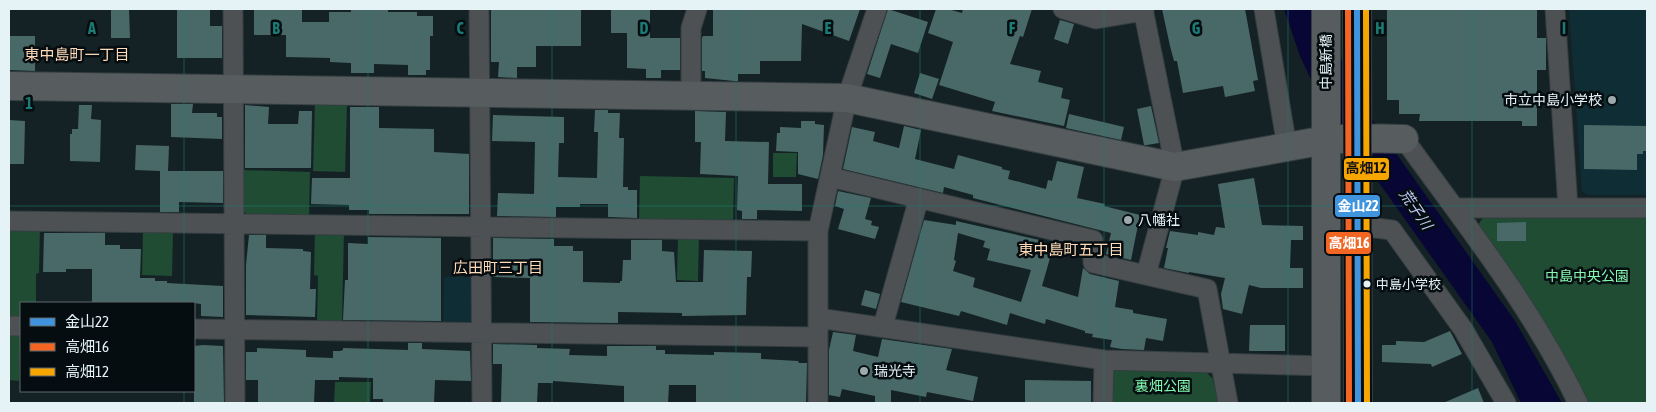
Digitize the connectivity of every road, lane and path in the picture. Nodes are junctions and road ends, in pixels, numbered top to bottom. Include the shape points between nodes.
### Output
1 (233, 9) edge
2 (479, 9) edge
3 (698, 9) edge
4 (877, 9) edge
5 (1064, 9) edge
6 (1264, 9) edge
7 (1326, 9) edge
8 (1356, 9) edge
9 (1555, 9) edge
10 (1143, 10) edge
11 (9, 86) edge
12 (234, 89) junction
13 (480, 93) junction
14 (690, 96) junction
15 (847, 98) junction
16 (1341, 139) junction
17 (1400, 139) joint
18 (1287, 147) junction
19 (1174, 166) junction
20 (830, 177) junction
21 (919, 198) junction
22 (1456, 208) junction
23 (1568, 208) junction
24 (1647, 208) edge
25 (9, 220) edge
26 (234, 224) junction
27 (1358, 226) junction
28 (481, 227) junction
29 (818, 231) junction
30 (1146, 275) junction
31 (818, 318) junction
32 (883, 326) junction
33 (195, 329) edge
34 (234, 329) junction
35 (482, 333) junction
36 (818, 337) junction
37 (1104, 360) junction
38 (1221, 363) junction
39 (1326, 366) junction
40 (235, 403) edge
41 (482, 403) edge
42 (818, 403) edge
43 (1103, 403) edge
44 (1228, 403) edge
45 (1326, 403) edge
46 (1358, 403) edge
47 (1506, 403) edge
48 (1578, 403) edge

1 - 12 street
2 - 13 street
3 - 14 street via 691,28
4 - 15 street
5 - 10 street via 1096,19
6 - 18 street
7 - 16 street, 中島新橋
8 - 16 street via 1357,78
9 - 23 street
10 - 19 street
11 - 12 street
12 - 13 street
12 - 26 street
13 - 14 street
13 - 28 street
14 - 15 street
15 - 19 street
15 - 20 street
16 - 17 street
16 - 18 street
16 - 27 street
16 - 39 street
17 - 22 street
18 - 19 street
19 - 30 street
20 - 21 street
20 - 29 street
21 - 30 street via 1093,240 1093,264
21 - 32 street
22 - 23 street
22 - 48 street via 1508,281
23 - 24 street
25 - 26 street
26 - 28 street
26 - 34 street
27 - 46 street
27 - 47 street via 1392,230 1463,329
28 - 29 street
28 - 35 street
29 - 31 street
30 - 38 street via 1207,289
31 - 32 street
31 - 36 street
32 - 37 street
33 - 34 street
34 - 35 street
34 - 40 street
35 - 36 street
35 - 41 street
36 - 42 street
37 - 38 street
37 - 43 street
38 - 39 street
38 - 44 street
39 - 45 street

